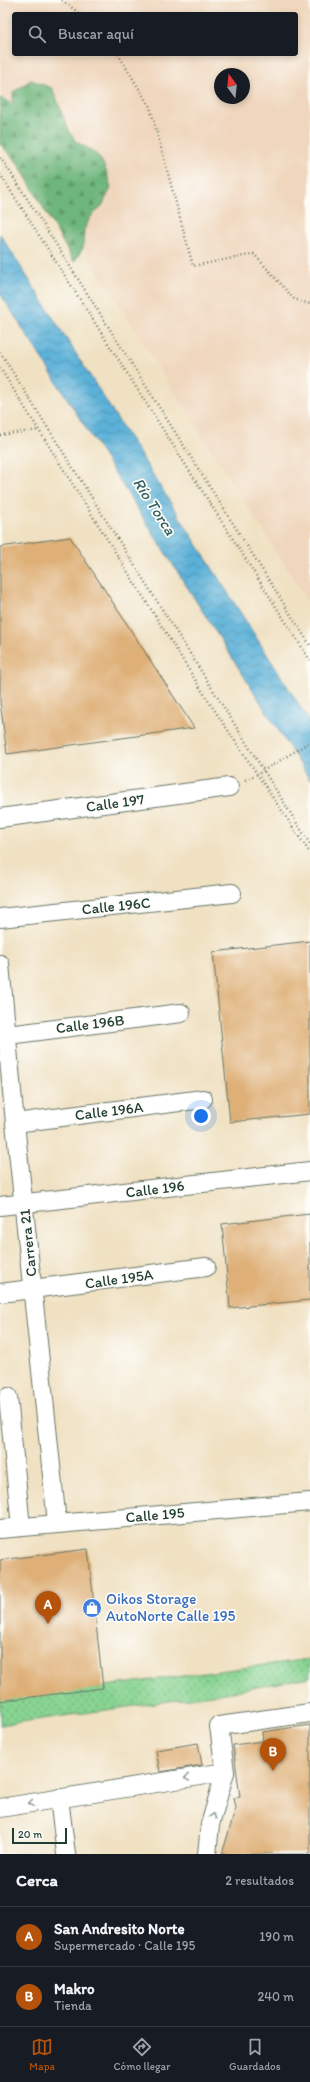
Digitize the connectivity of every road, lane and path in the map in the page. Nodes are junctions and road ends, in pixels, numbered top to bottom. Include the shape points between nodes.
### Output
1 (62, 0) edge
2 (77, 12) edge
3 (119, 56) edge
4 (0, 158) edge
5 (0, 174) edge
6 (310, 304) edge
7 (0, 352) edge
8 (0, 368) edge
9 (39, 430) junction
10 (0, 435) edge
11 (310, 645) edge
12 (310, 660) edge
13 (310, 742) edge
14 (263, 771) junction
15 (258, 774) junction
16 (229, 787) dead end
17 (0, 818) edge
18 (310, 844) edge
19 (310, 853) edge
20 (232, 893) dead end
21 (0, 918) edge
22 (0, 964) edge
23 (181, 1013) dead end
24 (3, 1035) edge
25 (203, 1100) dead end
26 (15, 1123) junction
27 (310, 1171) edge
28 (23, 1204) junction
29 (0, 1206) edge
30 (206, 1267) dead end
31 (32, 1290) junction
32 (0, 1293) edge
33 (8, 1397) dead end
34 (310, 1502) edge
35 (57, 1523) junction
36 (21, 1527) junction
37 (0, 1529) edge
38 (310, 1713) edge
39 (225, 1772) junction
40 (59, 1798) junction
41 (0, 1808) edge
42 (66, 1854) edge
43 (207, 1854) edge

1 - 2 path
3 - 6 path via 150,107 193,266 254,254 294,299
4 - 11 path
5 - 12 path
7 - 14 path
8 - 9 path
9 - 10 path
9 - 15 path via 209,702
13 - 14 path
14 - 15 path
14 - 18 path
15 - 19 path
16 - 17 street, Calle 197
20 - 21 street, Calle 196C
22 - 24 street, Carrera 21
23 - 24 street, Calle 196B
24 - 26 street, Carrera 21
25 - 26 street, Calle 196A
26 - 28 street, Carrera 21
27 - 28 street, Calle 196
28 - 29 street, Calle 196
28 - 31 street, Carrera 21
30 - 31 street, Calle 195A
31 - 32 street, Calle 195A
31 - 35 street, Carrera 21
33 - 36 street
34 - 35 street, Calle 195
35 - 36 street, Calle 195
36 - 37 street, Calle 195
38 - 39 street via 219,1726
39 -> 40 street
43 -> 39 street via 210,1825
40 -> 41 street
40 - 42 street

